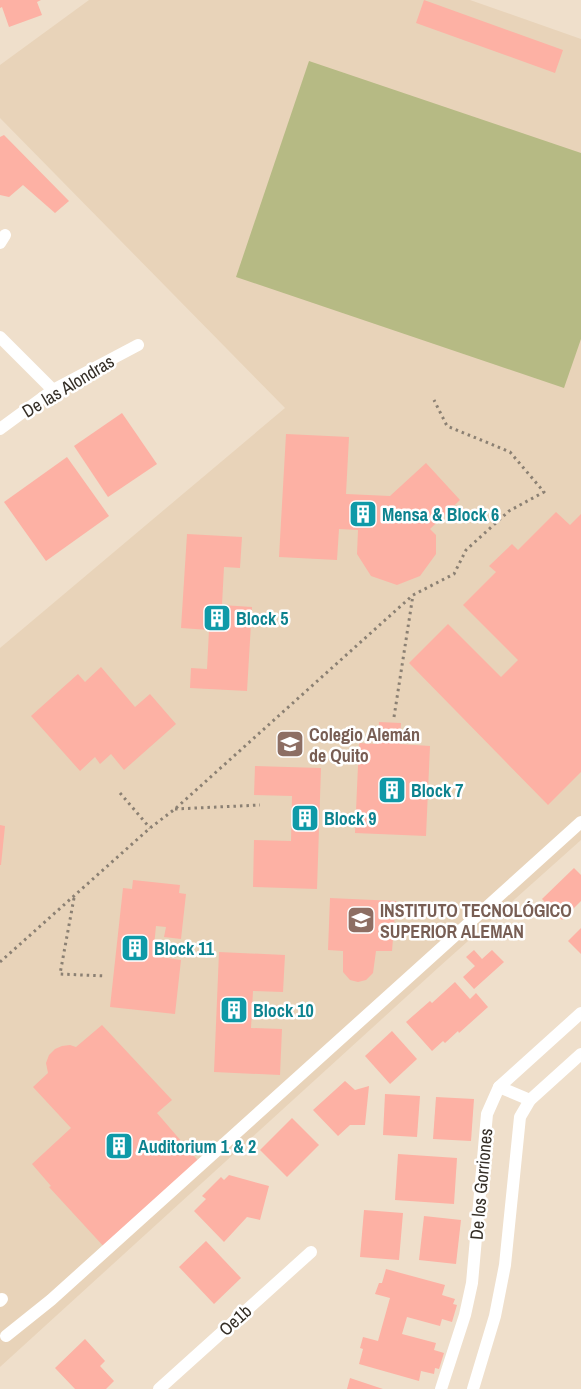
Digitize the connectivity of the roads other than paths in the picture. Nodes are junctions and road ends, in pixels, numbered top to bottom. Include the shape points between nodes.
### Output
1 (0, 336) edge
2 (138, 345) dead end
3 (53, 390) junction
4 (0, 429) edge
5 (581, 822) edge
6 (581, 1013) edge
7 (581, 1054) edge
8 (499, 1087) junction
9 (530, 1100) junction
10 (310, 1252) dead end
11 (6, 1336) dead end
12 (159, 1389) edge
13 (441, 1389) edge
14 (473, 1389) edge

1 - 3 lane
2 - 3 lane, De las Alondras
3 - 4 lane, De las Alondras
5 - 11 lane
6 - 8 lane, De los Gorriones
7 - 9 lane, De los Gorriones
8 - 9 lane
8 - 13 lane, De los Gorriones via 487,1114 472,1283
9 - 14 lane, De los Gorriones via 520,1117 500,1293
10 - 12 lane, Oe1b

